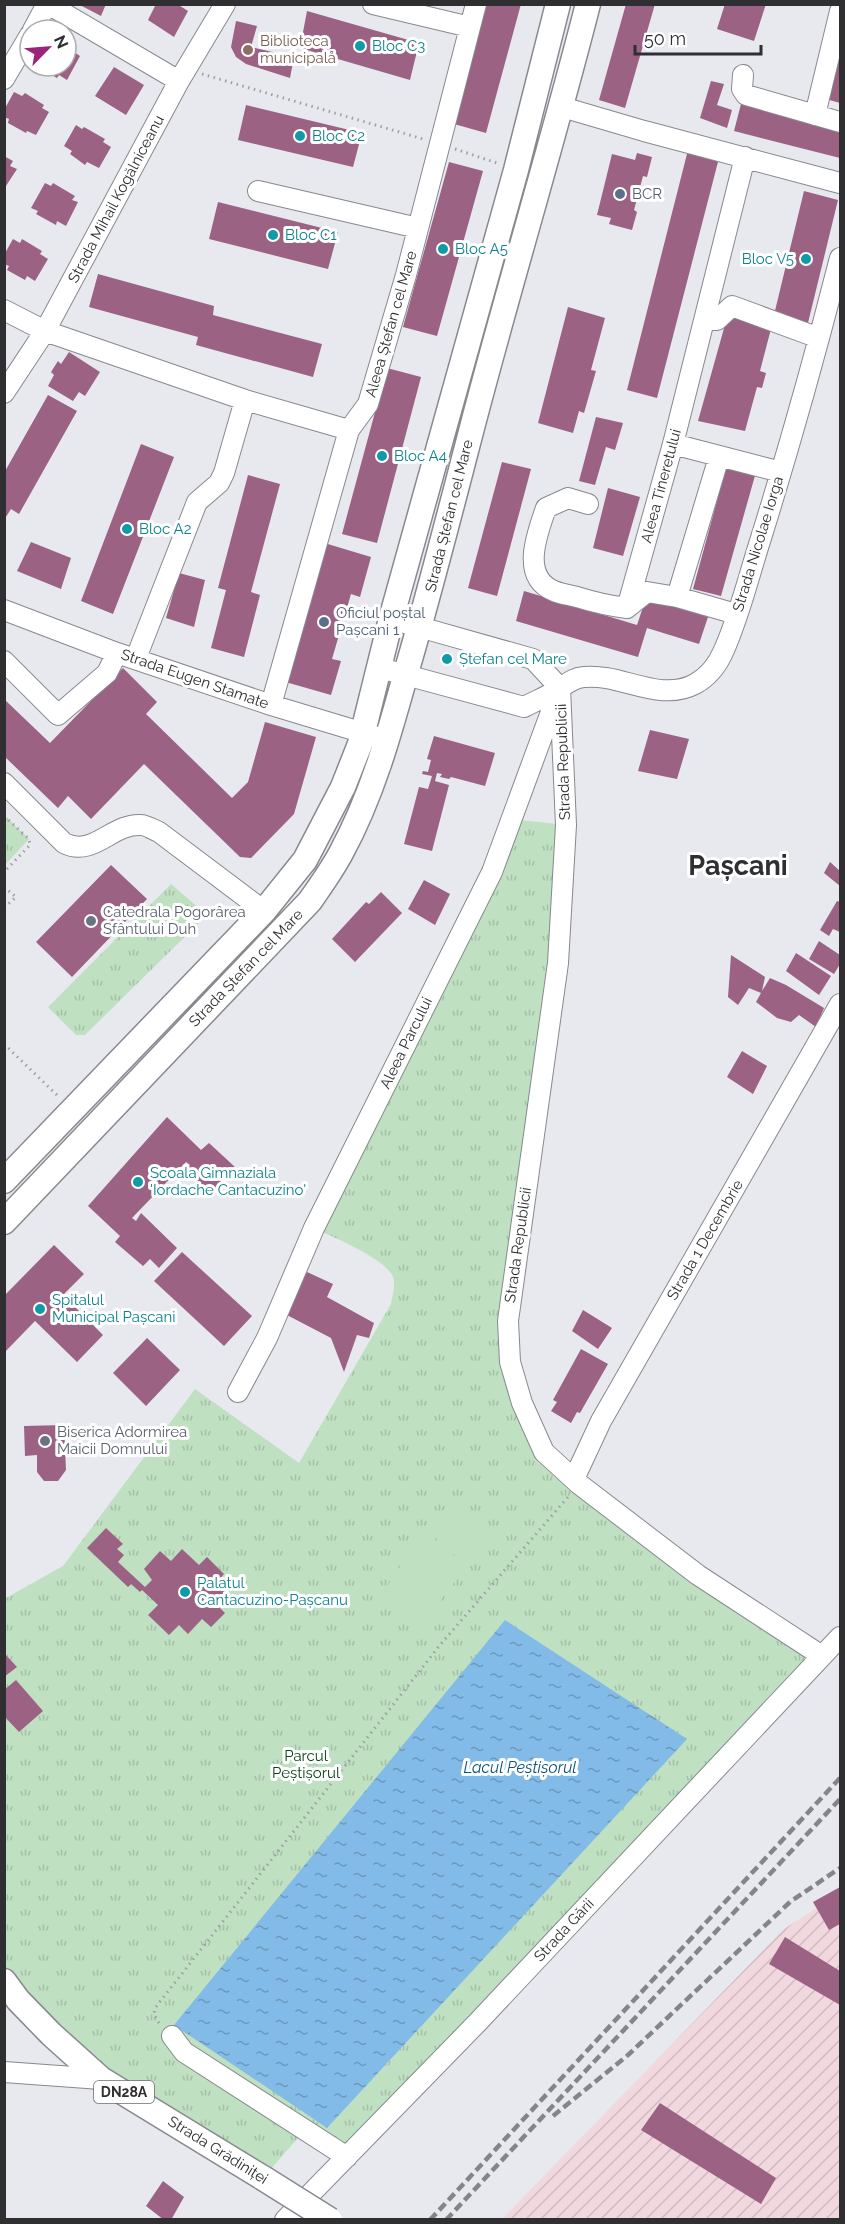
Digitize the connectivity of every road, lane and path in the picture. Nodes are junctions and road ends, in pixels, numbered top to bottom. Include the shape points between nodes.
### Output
1 (47, 4) edge
2 (225, 4) edge
3 (373, 4) edge
4 (476, 4) edge
5 (558, 4) edge
6 (588, 4) edge
7 (840, 11) edge
8 (39, 18) edge
9 (470, 27) junction
10 (18, 55) edge
11 (182, 75) junction
12 (743, 75) dead end
13 (4, 79) edge
14 (562, 107) junction
15 (814, 115) junction
16 (840, 122) edge
17 (440, 144) junction
18 (745, 157) junction
19 (516, 170) junction
20 (840, 183) edge
21 (258, 191) dead end
22 (418, 228) junction
23 (840, 258) edge
24 (4, 310) edge
25 (705, 320) junction
26 (45, 331) junction
27 (819, 338) junction
28 (4, 393) edge
29 (245, 400) junction
30 (349, 430) junction
31 (673, 444) junction
32 (719, 456) junction
33 (781, 472) junction
34 (588, 504) dead end
35 (677, 597) junction
36 (627, 608) junction
37 (4, 610) edge
38 (736, 615) junction
39 (391, 619) junction
40 (419, 627) junction
41 (127, 656) junction
42 (4, 662) edge
43 (380, 668) junction
44 (406, 674) junction
45 (560, 688) junction
46 (271, 705) junction
47 (363, 732) junction
48 (388, 740) junction
49 (4, 783) edge
50 (4, 816) edge
51 (4, 872) edge
52 (4, 887) edge
53 (4, 909) edge
54 (264, 911) junction
55 (840, 1004) edge
56 (153, 1026) junction
57 (4, 1044) edge
58 (173, 1045) junction
59 (73, 1110) junction
60 (4, 1181) edge
61 (4, 1222) edge
62 (238, 1392) dead end
63 (577, 1482) junction
64 (840, 1637) edge
65 (822, 1656) junction
66 (4, 1981) edge
67 (172, 2036) joint
68 (4, 2072) edge
69 (101, 2079) junction
70 (347, 2157) junction
71 (285, 2220) edge
72 (330, 2220) edge

1 - 8 street
1 - 11 street
2 - 11 street, Strada Mihail Kogălniceanu
3 - 9 street
4 - 9 street, Aleea Ștefan cel Mare
5 - 19 main road, Strada Ștefan cel Mare
6 - 14 main road, Strada Ștefan cel Mare
7 - 15 street
9 - 17 street, Aleea Ștefan cel Mare
10 - 13 street
11 - 17 path
11 - 26 street, Strada Mihail Kogălniceanu
12 - 15 street via 742,89 746,95
14 - 18 street
14 - 40 main road, Strada Ștefan cel Mare via 525,230
15 - 16 street
17 - 19 path
17 - 22 street, Aleea Ștefan cel Mare
18 - 20 street
18 - 25 street, Aleea Tineretului
19 - 39 main road, Strada Ștefan cel Mare
21 - 22 street
22 - 30 street, Aleea Ștefan cel Mare via 368,404
23 - 27 street, Strada Nicolae Iorga
24 - 26 street
25 - 27 street via 717,320 732,306
25 - 31 street, Aleea Tineretului
26 - 28 street, Strada Mihail Kogălniceanu
26 - 29 street
27 - 33 street, Strada Nicolae Iorga
29 - 30 street
29 - 41 street via 224,473 219,483 197,502
30 - 46 street, Aleea Ștefan cel Mare
31 - 32 street
31 - 36 street, Aleea Tineretului
32 - 33 street
32 - 35 street
33 - 38 street, Strada Nicolae Iorga
34 - 36 street via 568,498 546,508 532,560 535,573 543,585 554,591
35 - 36 street via 647,592
35 - 38 street
37 - 41 street, Strada Eugen Stamate
38 - 45 street, Strada Nicolae Iorga via 715,667 694,685 657,690 601,677 583,677
39 - 40 street
39 - 43 main road, Strada Ștefan cel Mare
40 - 44 main road, Strada Ștefan cel Mare
40 - 45 street via 533,659
41 - 42 street via 58,715
41 - 46 street, Strada Eugen Stamate
43 - 44 street, Strada Nicolae Iorga
43 - 47 main road, Strada Ștefan cel Mare
44 - 45 street, Strada Nicolae Iorga via 524,707
44 - 48 main road, Strada Ștefan cel Mare
45 - 62 street, Aleea Parcului via 492,872
45 - 63 street, Strada Republicii via 566,825 558,963 508,1321 510,1362 522,1403 544,1452
46 - 47 street, Strada Eugen Stamate
47 - 48 street, Strada Eugen Stamate
47 - 54 main road, Strada Ștefan cel Mare via 343,787 305,860
48 - 58 main road, Strada Ștefan cel Mare via 363,807 340,854 310,901
49 - 54 street via 72,848 88,847 124,828 142,825 159,832
50 - 51 path via 29,839 30,845
52 - 53 path via 16,897
54 - 56 main road, Strada Ștefan cel Mare
55 - 63 street, Strada 1 Decembrie via 601,1420
56 - 58 main road
56 - 59 main road, Strada Ștefan cel Mare
57 - 59 path
58 - 61 main road, Strada Ștefan cel Mare
59 - 60 main road, Strada Ștefan cel Mare
63 - 65 street, Strada Republicii via 698,1575
63 - 67 path via 440,1645 155,2008 154,2015
64 - 65 street, Strada Gării
65 - 70 street, Strada Gării
66 - 69 main road, Strada Grădiniței / DN28A via 51,2034
67 - 70 street via 184,2052
68 - 69 street
69 - 72 main road, Strada Grădiniței / DN28A, bridge
70 - 71 street, Strada Gării

